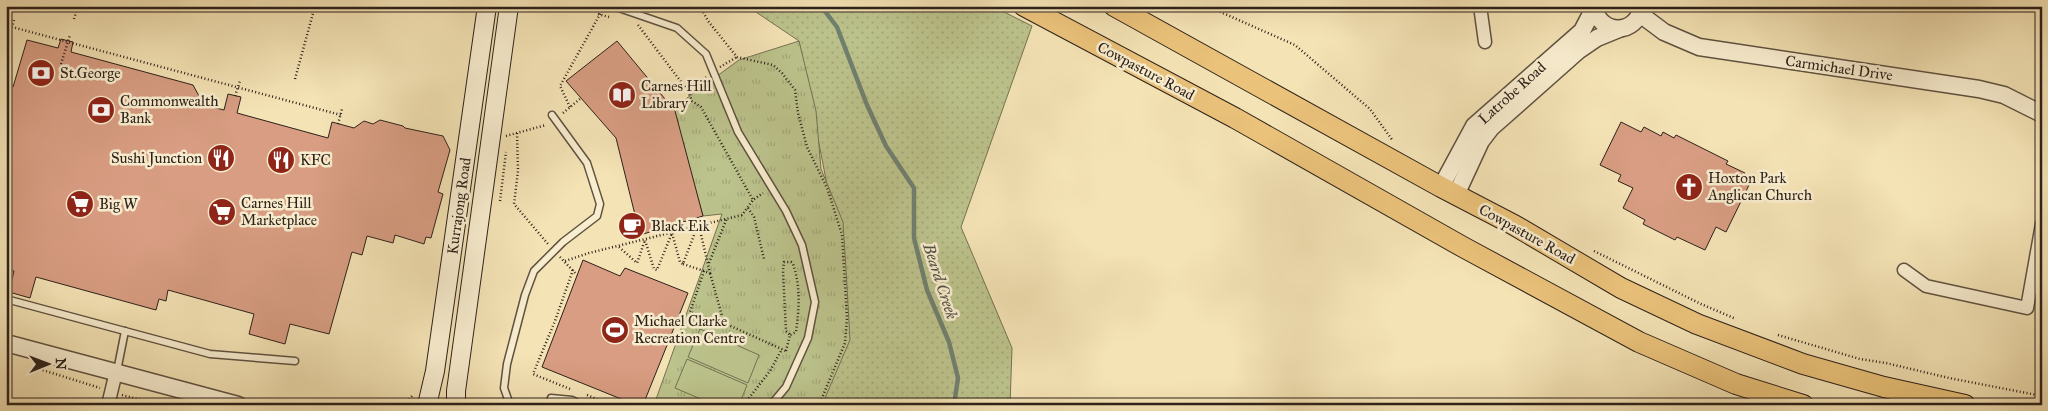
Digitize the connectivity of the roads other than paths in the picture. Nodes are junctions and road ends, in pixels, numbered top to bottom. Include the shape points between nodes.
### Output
1 (488, 6) edge
2 (613, 6) edge
3 (1024, 6) edge
4 (1114, 6) edge
5 (1480, 6) edge
6 (1594, 7) edge
7 (510, 8) edge
8 (1641, 10) edge
9 (1619, 29) junction
10 (1485, 42) dead end
11 (2042, 114) edge
12 (552, 115) dead end
13 (1448, 191) junction
14 (2042, 224) edge
15 (1904, 270) dead end
16 (6, 299) edge
17 (125, 331) junction
18 (6, 344) edge
19 (295, 361) dead end
20 (116, 372) junction
21 (108, 405) edge
22 (238, 405) edge
23 (427, 405) edge
24 (456, 405) edge
25 (510, 405) edge
26 (548, 405) edge
27 (582, 405) edge
28 (771, 405) edge
29 (1803, 405) edge
30 (1965, 405) edge

1 - 23 main road, Kurrajong Road via 435,371
2 - 28 lane via 677,28 706,54 738,132 802,245 815,302 808,338 786,387
3 - 29 main road, Cowpasture Road via 1235,118 1639,342 1736,384
4 - 13 main road, Cowpasture Road
5 - 10 street
6 - 9 street via 1600,21
6 - 13 street, Latrobe Road via 1582,31 1474,126
7 - 24 main road, Kurrajong Road
8 - 9 street, Latrobe Road via 1632,25
8 - 11 street, Carmichael Drive via 1664,32 1699,47 1979,89 2004,95
9 - 13 street, Latrobe Road via 1578,51 1492,128
12 - 25 lane via 587,163 600,204 597,216 534,271 507,364 504,388
13 - 30 main road, Cowpasture Road via 1514,225 1620,288 1728,337 1812,367
14 - 15 street via 2027,308 1926,286
16 - 17 lane
17 - 19 lane via 210,354
17 - 20 lane
18 - 20 street
20 - 21 street
20 - 22 street
26 - 27 lane via 551,398 572,400

